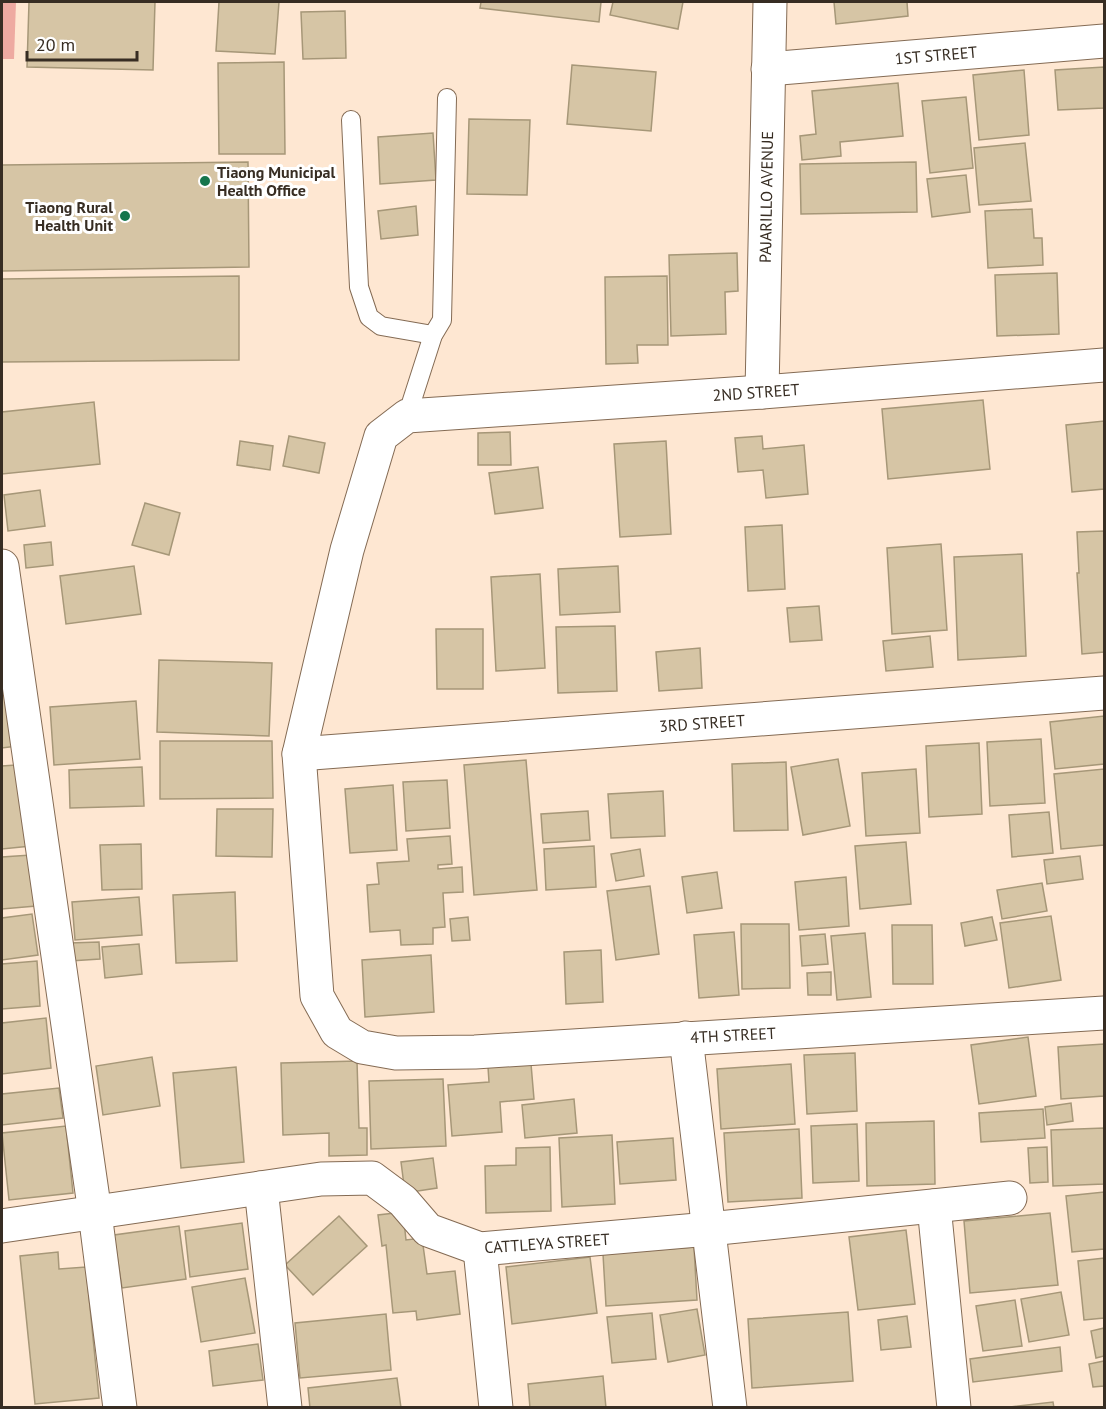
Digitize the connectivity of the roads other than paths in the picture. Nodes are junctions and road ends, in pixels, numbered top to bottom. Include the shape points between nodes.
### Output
1 (770, 2) edge
2 (1104, 40) edge
3 (768, 69) junction
4 (447, 98) dead end
5 (351, 120) dead end
6 (433, 336) junction
7 (1104, 365) edge
8 (762, 392) junction
9 (407, 416) junction
10 (2, 566) edge
11 (1104, 693) edge
12 (299, 754) junction
13 (1104, 1013) edge
14 (686, 1038) junction
15 (261, 1188) junction
16 (1010, 1198) dead end
17 (934, 1206) junction
18 (95, 1213) junction
19 (2, 1226) edge
20 (709, 1229) junction
21 (480, 1249) junction
22 (120, 1407) edge
23 (285, 1407) edge
24 (496, 1407) edge
25 (730, 1407) edge
26 (954, 1407) edge

1 - 3 street, PAJARILLO AVENUE
2 - 3 street, 1ST STREET
3 - 8 street, PAJARILLO AVENUE
4 - 6 lane via 442,320
5 - 6 lane via 359,286 369,316 381,326
6 - 9 lane
7 - 8 street, 2ND STREET
8 - 9 street, 2ND STREET
9 - 12 street via 381,436 347,550
10 - 18 street
11 - 12 street, 3RD STREET
12 - 14 street, 4TH STREET via 316,996 337,1032 362,1047 396,1053 475,1052
13 - 14 street, 4TH STREET
14 - 20 street
15 - 18 street, CATTLEYA STREET
15 - 21 street, CATTLEYA STREET via 321,1179 372,1178 403,1201 428,1230
15 - 23 street
16 - 17 street, CATTLEYA STREET
17 - 20 street, CATTLEYA STREET
17 - 26 street
18 - 19 street, CATTLEYA STREET
18 - 22 street
20 - 21 street, CATTLEYA STREET
20 - 25 street
21 - 24 street

